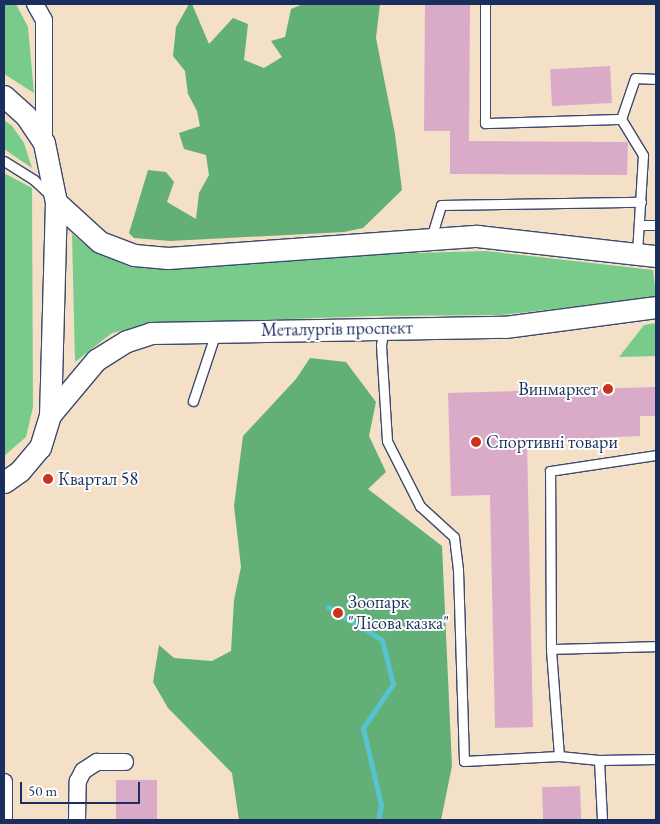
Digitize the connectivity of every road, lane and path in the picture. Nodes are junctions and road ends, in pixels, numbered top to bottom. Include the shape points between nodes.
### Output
1 (35, 4) edge
2 (485, 4) edge
3 (656, 79) edge
4 (6, 100) edge
5 (621, 119) junction
6 (44, 143) junction
7 (4, 162) edge
8 (56, 202) junction
9 (641, 202) junction
10 (640, 225) junction
11 (656, 225) edge
12 (430, 239) junction
13 (647, 254) edge
14 (656, 307) edge
15 (384, 328) junction
16 (216, 331) junction
17 (193, 401) dead end
18 (50, 415) junction
19 (656, 455) edge
20 (4, 482) edge
21 (656, 646) edge
22 (550, 650) junction
23 (559, 756) junction
24 (656, 759) edge
25 (599, 760) junction
26 (124, 762) dead end
27 (4, 782) edge
28 (4, 820) edge
29 (77, 820) edge
30 (602, 820) edge

1 - 6 street via 44,20
2 - 5 lane via 486,123
3 - 5 lane via 635,78
4 - 6 street via 35,126
5 - 9 lane via 643,155
6 - 8 street
7 - 8 lane via 34,180
8 - 12 street via 100,242 134,255 168,258
8 - 18 street
9 - 10 lane
9 - 12 lane via 440,205
10 - 11 lane
10 - 13 lane
12 - 13 street via 476,236
14 - 15 street, Металургів проспект via 505,327
15 - 16 street, Металургів проспект
15 - 23 lane via 381,345 387,441 420,506 454,537 458,570 464,760
16 - 17 lane
16 - 18 street, Металургів проспект via 151,332 113,348 96,360
18 - 20 street via 40,447 20,471
19 - 22 lane via 550,471
21 - 22 lane
22 - 23 lane
23 - 25 lane
24 - 25 lane
25 - 30 lane
26 - 29 street via 97,762 83,771 77,786
27 - 28 street

